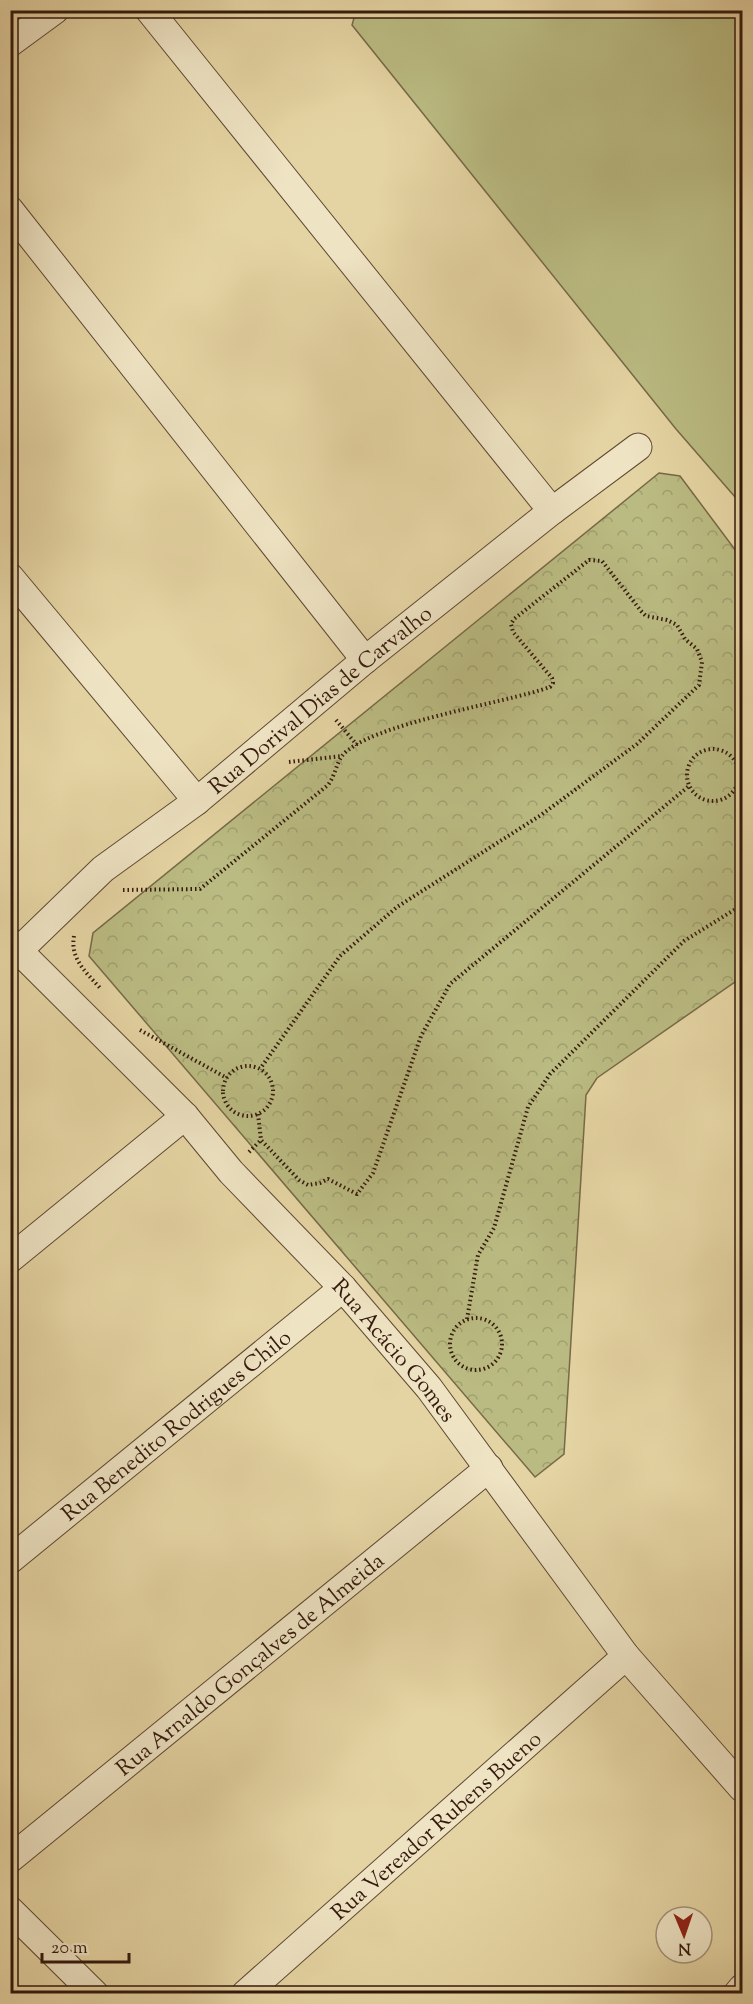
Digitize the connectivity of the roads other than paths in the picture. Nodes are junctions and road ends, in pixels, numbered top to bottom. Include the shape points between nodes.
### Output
1 (55, 10) edge
2 (149, 10) edge
3 (10, 43) edge
4 (10, 210) edge
5 (638, 447) dead end
6 (552, 511) junction
7 (10, 577) edge
8 (365, 660) junction
9 (197, 801) junction
10 (13, 951) edge
11 (185, 1116) junction
12 (10, 1259) edge
13 (343, 1288) junction
14 (489, 1468) junction
15 (10, 1560) edge
16 (626, 1656) junction
17 (742, 1788) edge
18 (10, 1859) edge
19 (10, 1910) edge
20 (742, 1988) edge
21 (95, 1994) edge
22 (245, 1994) edge
23 (737, 1994) edge

1 - 3 street
2 - 6 street
4 - 8 street
5 - 6 street, Rua Dorival Dias de Carvalho
6 - 8 street, Rua Dorival Dias de Carvalho
7 - 9 street
8 - 9 street, Rua Dorival Dias de Carvalho
9 - 10 street, Rua Dorival Dias de Carvalho via 104,869
10 - 11 street, Rua Acácio Gomes
11 - 12 street
11 - 13 street, Rua Acácio Gomes via 231,1172
13 - 14 street, Rua Acácio Gomes via 429,1388
13 - 15 street, Rua Benedito Rodrigues Chilo
14 - 16 street, Rua Acácio Gomes
14 - 18 street, Rua Arnaldo Gonçalves de Almeida
16 - 17 street, Rua Acácio Gomes
16 - 22 street, Rua Vereador Rubens Bueno
19 - 21 street
20 - 23 street

